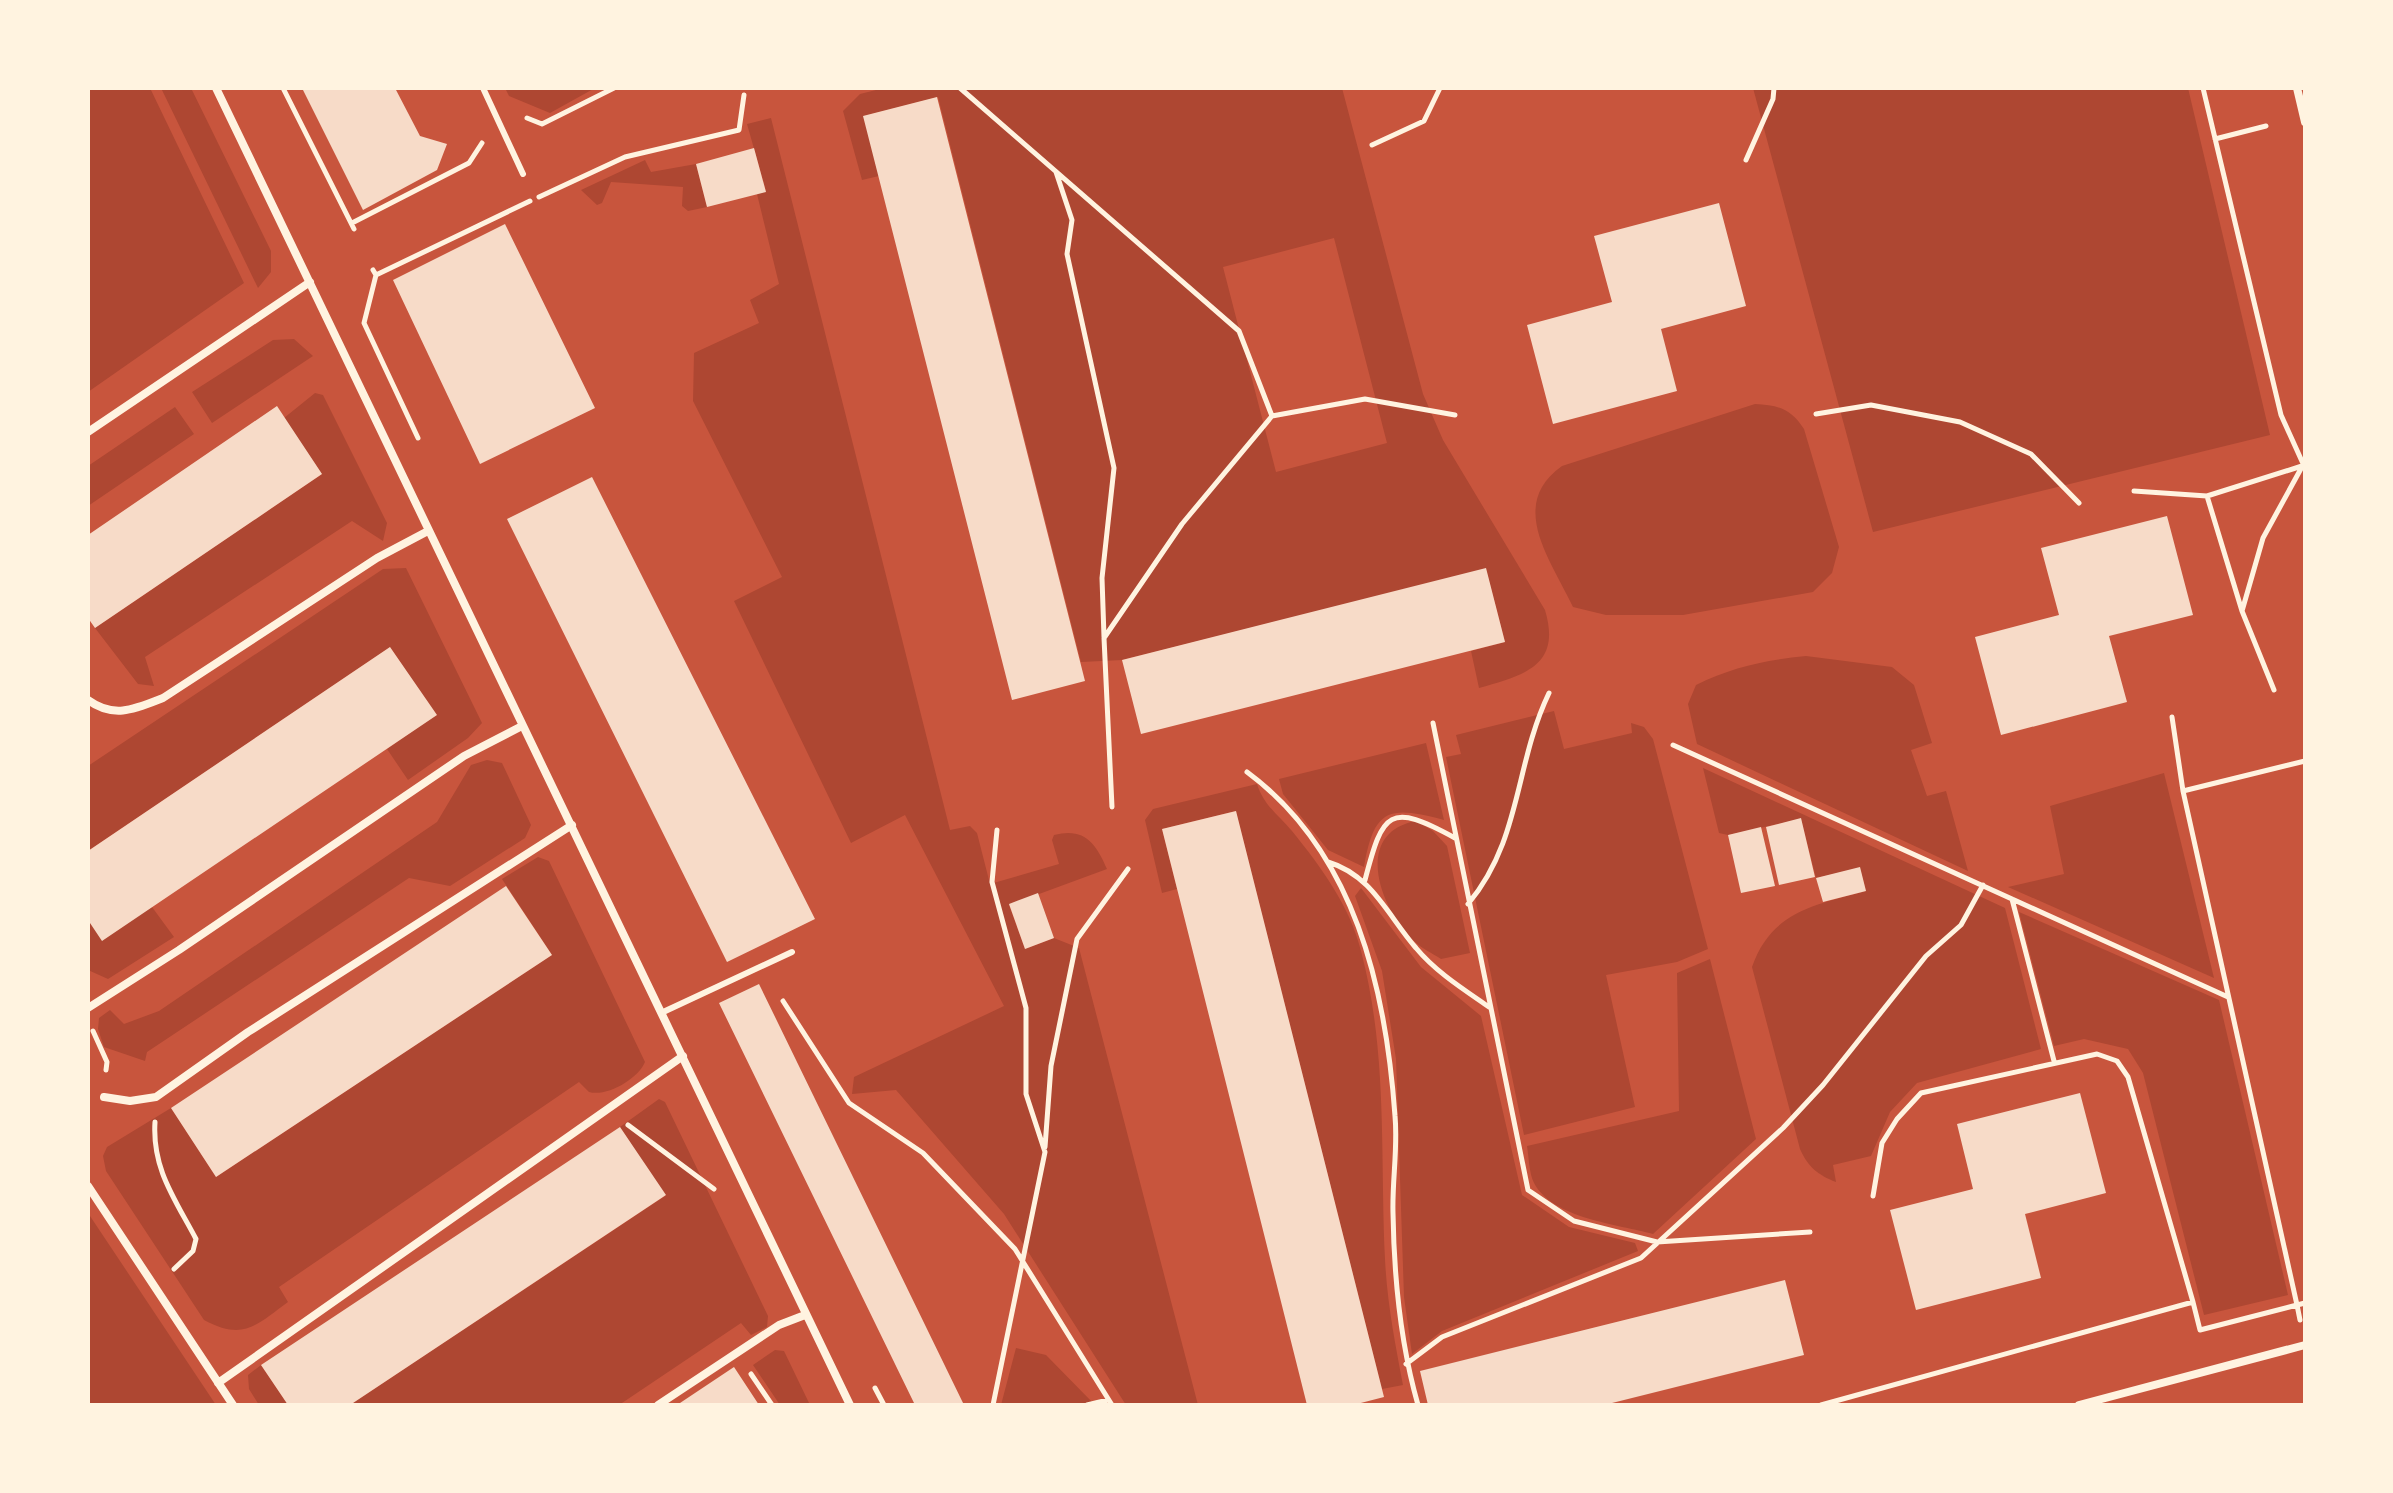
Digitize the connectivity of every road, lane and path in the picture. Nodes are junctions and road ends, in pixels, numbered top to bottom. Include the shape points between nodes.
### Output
1 (216, 88) edge
2 (283, 88) edge
3 (483, 88) edge
4 (960, 88) edge
5 (1440, 88) edge
6 (1774, 88) edge
7 (2203, 88) edge
8 (2297, 88) edge
9 (744, 95) dead end
10 (2305, 122) edge
11 (2266, 126) dead end
12 (2215, 139) junction
13 (1372, 145) dead end
14 (1746, 160) dead end
15 (1054, 168) junction
16 (523, 174) dead end
17 (354, 229) dead end
18 (310, 282) junction
19 (364, 323) dead end
20 (1816, 414) dead end
21 (1455, 415) dead end
22 (1272, 416) junction
23 (88, 432) edge
24 (2304, 467) edge
25 (2134, 491) dead end
26 (2207, 496) junction
27 (2079, 503) dead end
28 (428, 531) junction
29 (2242, 611) junction
30 (1104, 638) junction
31 (2274, 690) dead end
32 (1549, 693) dead end
33 (88, 700) edge
34 (2172, 717) dead end
35 (1433, 723) dead end
36 (522, 726) junction
37 (1673, 745) dead end
38 (2305, 761) edge
39 (1247, 772) dead end
40 (2183, 791) junction
41 (1112, 807) dead end
42 (572, 825) junction
43 (997, 830) dead end
44 (1455, 838) junction
45 (1328, 862) junction
46 (1128, 869) dead end
47 (1365, 880) junction
48 (1983, 885) junction
49 (2012, 898) junction
50 (1468, 904) junction
51 (792, 952) dead end
52 (2229, 997) junction
53 (783, 1001) dead end
54 (88, 1008) edge
55 (1490, 1008) junction
56 (661, 1013) junction
57 (683, 1056) junction
58 (2054, 1061) junction
59 (104, 1097) dead end
60 (156, 1097) junction
61 (605, 1109) junction
62 (1045, 1152) junction
63 (88, 1186) edge
64 (714, 1189) dead end
65 (1873, 1196) dead end
66 (1810, 1232) dead end
67 (1657, 1242) junction
68 (1023, 1261) junction
69 (154, 1286) junction
70 (2193, 1302) junction
71 (2305, 1303) edge
72 (2297, 1305) junction
73 (805, 1315) junction
74 (2300, 1323) dead end
75 (2305, 1345) edge
76 (737, 1353) junction
77 (1406, 1364) junction
78 (218, 1383) junction
79 (1110, 1402) edge
80 (233, 1405) edge
81 (658, 1405) edge
82 (772, 1405) edge
83 (850, 1405) edge
84 (993, 1405) edge
85 (1087, 1405) edge
86 (1418, 1405) edge
87 (1821, 1405) edge
88 (2079, 1405) edge

1 - 18 street
2 - 17 path
3 - 16 lane
4 - 15 path
5 - 13 path via 1424,121
6 - 14 path
7 - 12 path
8 - 10 street
9 - 19 path via 739,130 625,157 374,273
11 - 12 path
12 - 24 path via 2281,415
15 - 22 path via 1239,331
15 - 30 path via 1072,220 1067,254 1114,468 1102,578
18 - 23 street
18 - 28 street
20 - 27 path via 1871,405 1960,422 2031,454
21 - 22 path via 1365,399
22 - 30 path via 1182,524
24 - 26 path
24 - 29 path via 2263,538
25 - 26 path
26 - 29 path
28 - 33 street via 377,558 163,698 130,712 103,711
28 - 36 street
29 - 31 path
30 - 41 path
32 - 50 path via 1533,727 1505,845
34 - 40 path
35 - 44 path
36 - 42 street
36 - 54 street via 464,756
37 - 48 path
38 - 40 path
39 - 45 path via 1273,791
40 - 52 path
42 - 56 street
42 - 60 street via 248,1032
43 - 62 path via 992,882 1026,1008 1026,1094
44 - 47 path via 1416,817 1392,819 1379,829
44 - 50 path
45 - 47 path
45 - 77 path via 1370,958 1387,1034 1396,1120 1397,1298
46 - 62 path via 1077,939 1051,1066
47 - 55 path via 1417,950
48 - 49 path
48 - 67 path via 1961,925 1926,956 1823,1085
49 - 52 path
49 - 58 path
50 - 55 path
51 - 56 lane
52 - 72 path
53 - 68 path via 849,1103 923,1153
55 - 67 path via 1528,1190 1574,1221
56 - 57 street
57 - 61 street
57 - 73 street
58 - 65 path via 1921,1093 1882,1143
58 - 70 path via 2097,1054 2117,1061 2128,1077
59 - 60 street
60 - 69 path via 153,1143 160,1176 196,1239 193,1251
61 - 64 path
61 - 78 street
62 - 68 path
63 - 69 street
66 - 67 path
67 - 77 path via 1641,1258 1442,1337
68 - 79 path
68 - 84 path
69 - 78 street
70 - 72 path via 2200,1330
70 - 87 path
71 - 72 path
72 - 74 path
73 - 76 street
73 - 83 street
75 - 88 street
76 - 81 street
76 - 82 path
77 - 86 path
78 - 80 street
79 - 85 path

